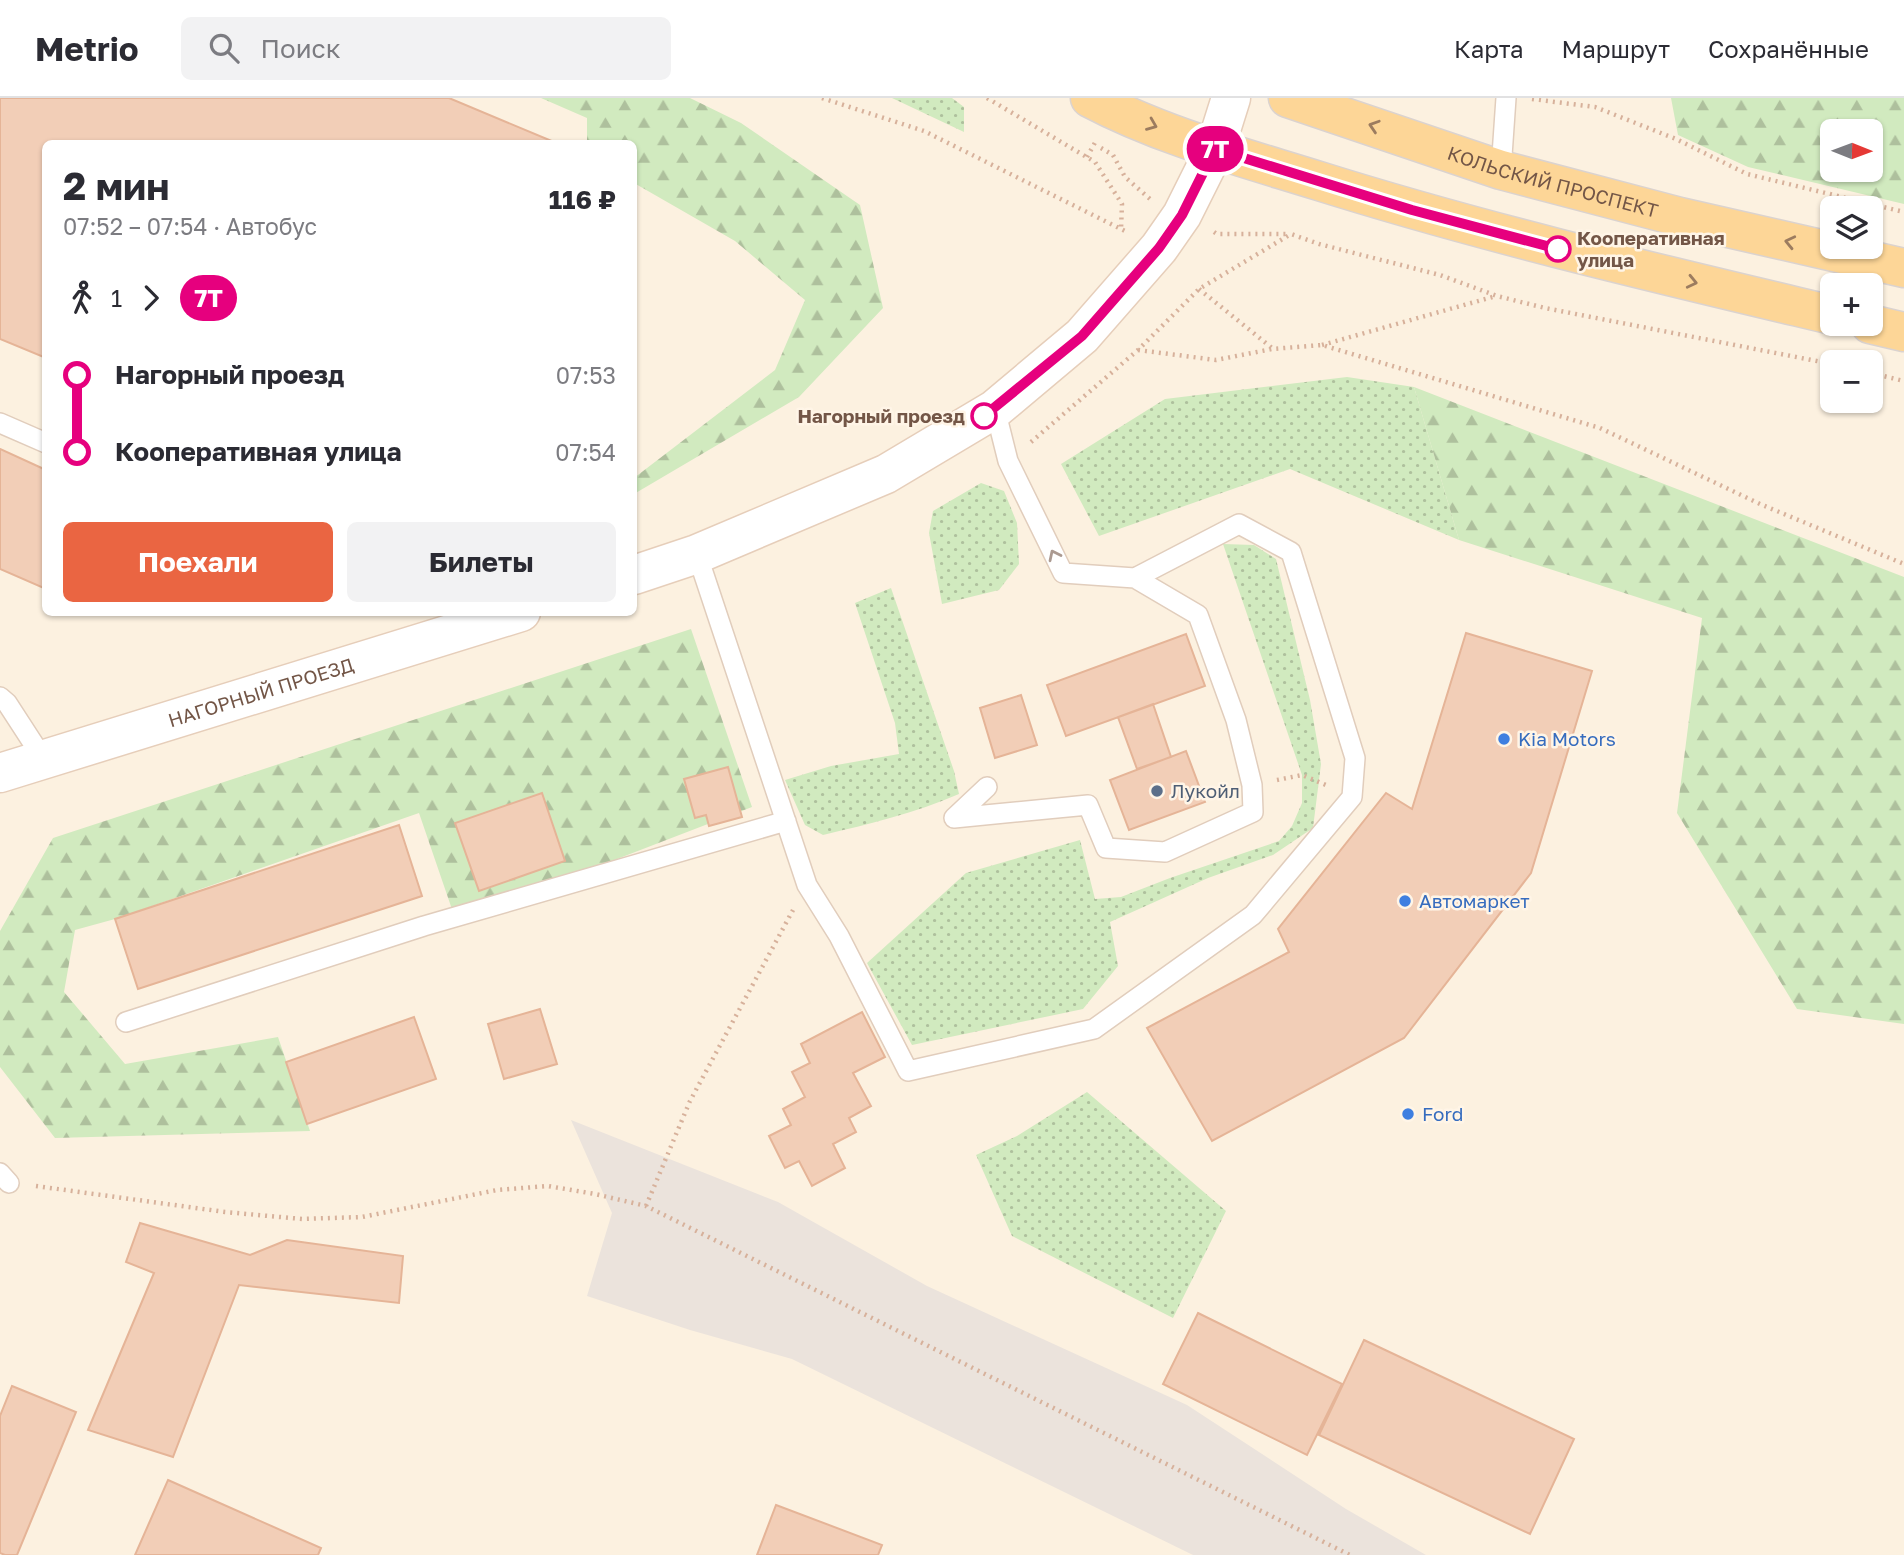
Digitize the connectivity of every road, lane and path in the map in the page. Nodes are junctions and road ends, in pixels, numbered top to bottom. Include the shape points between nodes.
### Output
1 (822, 98) edge
2 (987, 98) edge
3 (1090, 98) edge
4 (1231, 98) edge
5 (1289, 98) edge
6 (1506, 98) edge
7 (1523, 98) edge
8 (1095, 144) dead end
9 (1215, 149) junction
10 (1087, 157) junction
11 (1501, 170) junction
12 (1904, 212) edge
13 (1121, 229) junction
14 (1159, 248) junction
15 (1904, 268) edge
16 (1199, 289) junction
17 (1497, 296) junction
18 (1820, 312) edge
19 (1883, 327) edge
20 (1904, 332) edge
21 (1322, 345) junction
22 (1272, 349) junction
23 (1138, 350) junction
24 (1820, 361) edge
25 (1883, 376) edge
26 (1904, 381) edge
27 (995, 409) junction
28 (0, 423) edge
29 (42, 441) edge
30 (1009, 461) junction
31 (697, 554) junction
32 (1904, 564) edge
33 (637, 574) edge
34 (1135, 578) junction
35 (508, 616) edge
36 (0, 697) edge
37 (44, 760) junction
38 (0, 773) edge
39 (1252, 785) junction
40 (987, 787) dead end
41 (1352, 797) junction
42 (786, 821) junction
43 (807, 886) junction
44 (126, 1022) dead end
45 (5, 1178) edge
46 (646, 1206) junction
47 (1350, 1555) edge

1 - 13 path via 924,131
2 - 10 path
3 -> 9 main road
4 - 9 main road
11 -> 5 main road, КОЛЬСКИЙ ПРОСПЕКТ
6 - 11 lane
7 - 12 path via 1595,107 1747,174
8 - 10 path
9 - 14 main road via 1182,215
9 -> 18 main road via 1412,210
10 - 13 path via 1122,204
15 -> 11 main road, КОЛЬСКИЙ ПРОСПЕКТ
13 - 14 path
14 - 27 main road via 1082,336
16 - 17 path via 1291,234 1440,275
16 - 22 path
16 - 23 path
17 - 21 path
17 - 24 path
19 - 20 main road
21 - 22 path
21 - 32 path via 1600,428 1760,504
22 - 23 path via 1216,360
23 - 30 path
25 - 26 path
27 - 30 lane
27 - 31 main road via 886,474
28 - 29 lane
34 -> 30 lane via 1063,573
31 - 33 main road
31 - 42 lane
34 - 39 lane via 1198,615 1236,720
34 - 41 lane via 1239,524 1291,552 1355,758
35 - 37 main road, НАГОРНЫЙ ПРОЕЗД
36 - 37 lane
37 - 38 main road, НАГОРНЫЙ ПРОЕЗД
39 - 40 lane via 1253,812 1165,852 1106,848 1088,804 954,818
39 - 41 path via 1302,775
41 - 43 lane via 1252,915 1094,1029 908,1071 839,936
42 - 43 lane
42 - 44 lane via 424,926
43 - 46 path via 690,1101
45 - 46 path via 225,1212 302,1219 362,1217 497,1190 548,1186
46 - 47 path

